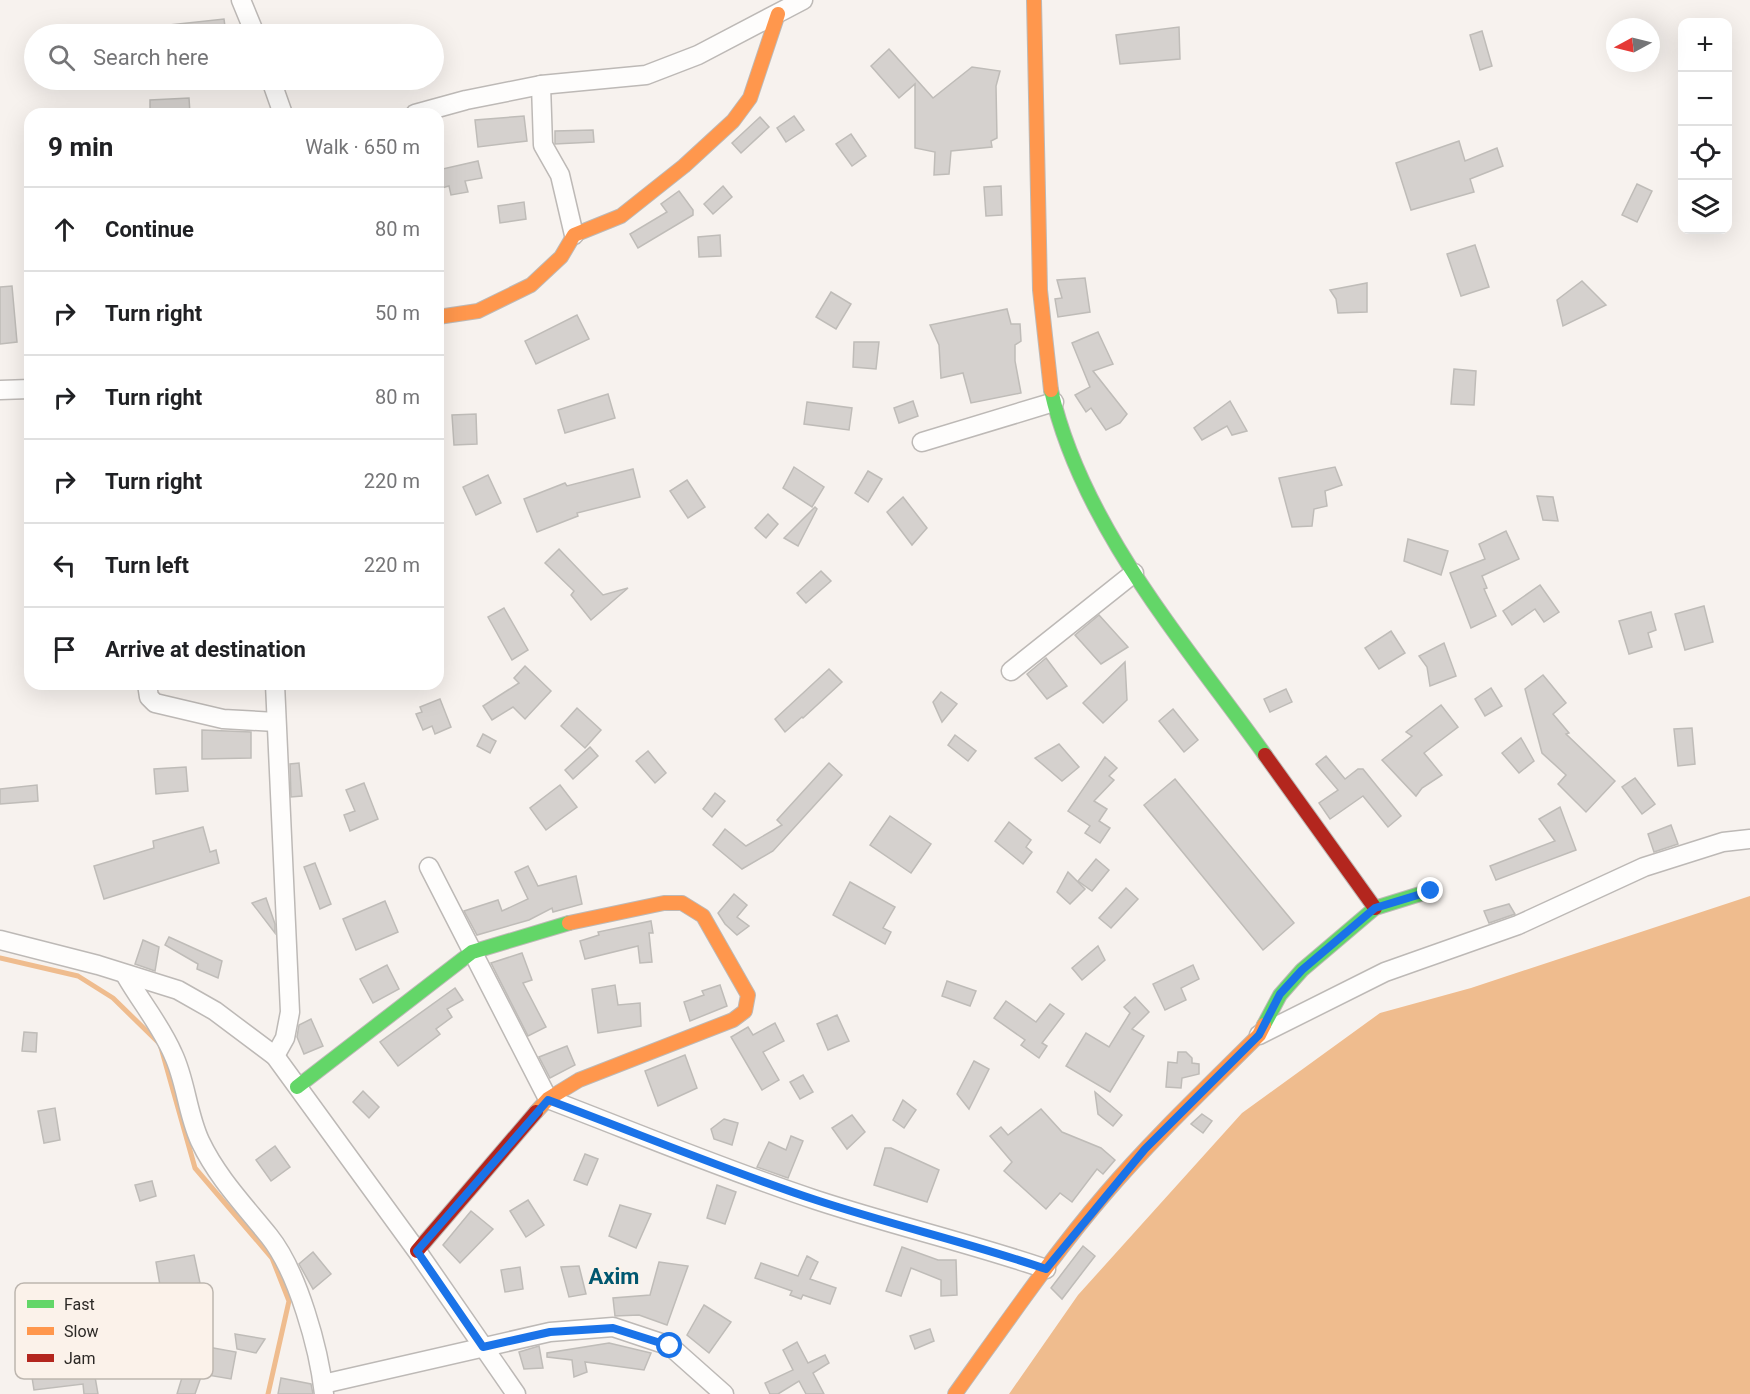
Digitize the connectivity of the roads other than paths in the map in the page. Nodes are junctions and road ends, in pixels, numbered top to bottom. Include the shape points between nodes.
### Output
1 (241, 0) edge
2 (803, 0) edge
3 (1034, 0) edge
4 (777, 14) junction
5 (251, 24) edge
6 (541, 86) junction
7 (275, 90) edge
8 (281, 108) edge
9 (437, 108) edge
10 (574, 235) junction
11 (444, 316) edge
12 (24, 389) edge
13 (0, 390) edge
14 (1054, 402) junction
15 (922, 442) dead end
16 (1134, 573) junction
17 (1011, 671) dead end
18 (148, 690) edge
19 (275, 690) edge
20 (276, 722) junction
21 (1750, 839) edge
22 (429, 867) dead end
23 (1431, 891) dead end
24 (1375, 908) junction
25 (0, 940) edge
26 (472, 952) junction
27 (126, 976) junction
28 (1259, 1035) junction
29 (275, 1056) junction
30 (297, 1087) junction
31 (548, 1100) junction
32 (417, 1251) junction
33 (1046, 1269) junction
34 (483, 1347) junction
35 (324, 1389) edge
36 (516, 1394) edge
37 (724, 1394) edge
38 (955, 1394) edge

1 - 5 street
2 - 4 street
3 - 14 street via 1039,272
4 - 6 street via 698,55 646,75
4 - 10 street via 756,85 733,121 621,216
6 - 9 street
6 - 10 street via 543,145 560,175
7 - 8 street
10 - 11 street via 561,257 531,285 478,311
12 - 13 street
14 - 15 street
14 - 16 street via 1084,486
16 - 17 street
16 - 24 street
18 - 20 street via 155,703 223,719
19 - 20 street
20 - 29 street via 290,1012 285,1038
21 - 28 street via 1704,847 1644,867 1518,925 1385,972
22 - 26 street
23 - 24 street
24 - 28 street via 1302,970 1280,994
25 - 27 street
26 - 30 street
26 - 31 street
26 - 31 street via 580,920 682,903 703,916 740,979 748,1003 734,1020 579,1080
27 - 29 street via 178,990 215,1011
27 - 35 street via 174,1054 200,1140 215,1167 288,1266
28 - 33 street via 1145,1149
29 - 30 street
30 - 32 street
31 - 32 street
31 - 33 street via 813,1199
32 - 34 street
33 - 38 street
34 - 35 street
34 - 36 street
34 - 37 street via 550,1332 613,1328 670,1346

